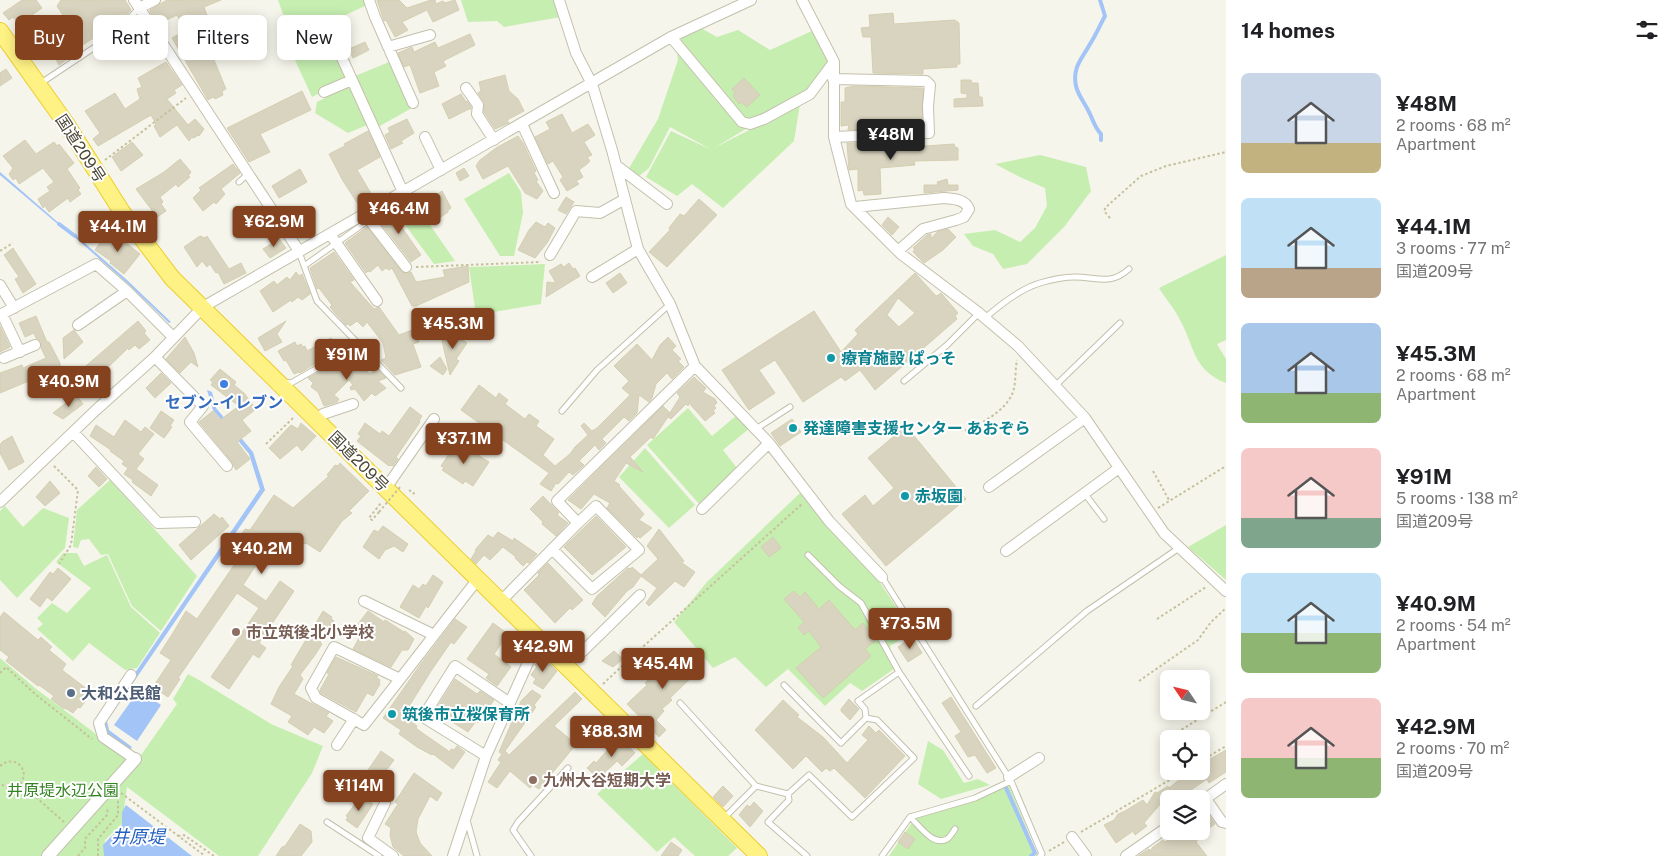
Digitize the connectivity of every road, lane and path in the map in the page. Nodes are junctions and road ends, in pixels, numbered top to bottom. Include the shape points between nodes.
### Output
1 (155, 0) edge
2 (369, 0) edge
3 (559, 0) edge
4 (751, 0) edge
5 (802, 0) edge
6 (137, 4) edge
7 (0, 31) edge
8 (430, 35) dead end
9 (671, 37) junction
10 (388, 47) junction
11 (343, 60) edge
12 (834, 62) junction
13 (352, 80) junction
14 (834, 80) junction
15 (592, 84) junction
16 (39, 85) junction
17 (466, 88) dead end
18 (194, 92) junction
19 (324, 92) dead end
20 (413, 103) dead end
21 (522, 124) junction
22 (425, 137) dead end
23 (834, 137) junction
24 (494, 140) junction
25 (1226, 152) edge
26 (102, 162) dead end
27 (617, 166) junction
28 (442, 170) junction
29 (248, 174) junction
30 (239, 182) dead end
31 (403, 192) junction
32 (554, 193) dead end
33 (625, 199) junction
34 (667, 204) dead end
35 (855, 207) junction
36 (368, 217) junction
37 (1110, 218) dead end
38 (330, 234) junction
39 (13, 243) dead end
40 (337, 244) junction
41 (638, 249) junction
42 (0, 251) edge
43 (299, 251) junction
44 (898, 251) junction
45 (550, 255) joint
46 (304, 266) junction
47 (406, 267) joint
48 (1129, 269) dead end
49 (592, 277) dead end
50 (0, 285) edge
51 (127, 291) junction
52 (377, 301) dead end
53 (670, 304) junction
54 (14, 308) junction
55 (204, 308) junction
56 (1, 315) edge
57 (982, 315) junction
58 (1120, 323) dead end
59 (78, 325) dead end
60 (173, 337) junction
61 (35, 345) dead end
62 (358, 345) junction
63 (1018, 346) junction
64 (20, 352) junction
65 (155, 357) junction
66 (4, 358) dead end
67 (694, 366) junction
68 (904, 381) dead end
69 (279, 382) junction
70 (1055, 386) junction
71 (401, 388) dead end
72 (353, 404) dead end
73 (790, 406) dead end
74 (562, 412) dead end
75 (298, 413) dead end
76 (323, 414) dead end
77 (1085, 418) junction
78 (434, 419) dead end
79 (951, 426) dead end
80 (756, 430) junction
81 (73, 432) junction
82 (770, 443) junction
83 (266, 444) dead end
84 (51, 463) dead end
85 (227, 466) dead end
86 (1226, 466) edge
87 (1119, 468) junction
88 (1153, 471) dead end
89 (394, 487) junction
90 (989, 487) dead end
91 (1085, 494) junction
92 (810, 497) junction
93 (1170, 500) junction
94 (0, 502) edge
95 (378, 506) dead end
96 (702, 509) dead end
97 (1150, 513) junction
98 (1104, 519) dead end
99 (195, 522) dead end
100 (578, 523) junction
101 (1179, 548) junction
102 (552, 549) junction
103 (1006, 551) dead end
104 (808, 556) dead end
105 (59, 564) dead end
106 (882, 577) joint
107 (478, 578) junction
108 (1214, 580) junction
109 (1226, 591) edge
110 (640, 595) dead end
111 (364, 601) dead end
112 (501, 601) junction
113 (1226, 608) edge
114 (1157, 619) dead end
115 (434, 635) junction
116 (539, 638) junction
117 (562, 662) junction
118 (899, 672) junction
119 (0, 673) edge
120 (131, 675) dead end
121 (400, 679) junction
122 (1139, 681) dead end
123 (784, 685) dead end
124 (594, 692) junction
125 (510, 702) junction
126 (1226, 702) edge
127 (680, 703) dead end
128 (976, 706) dead end
129 (866, 718) junction
130 (354, 719) junction
131 (1181, 730) edge
132 (93, 740) dead end
133 (337, 745) dead end
134 (1226, 746) edge
135 (486, 756) junction
136 (1210, 756) edge
137 (1039, 758) dead end
138 (135, 759) joint
139 (0, 765) edge
140 (568, 768) dead end
141 (969, 776) dead end
142 (1010, 779) junction
143 (1169, 780) edge
144 (0, 783) edge
145 (21, 784) junction
146 (1226, 784) edge
147 (756, 786) junction
148 (788, 794) junction
149 (1210, 795) edge
150 (385, 803) dead end
151 (108, 806) dead end
152 (1210, 808) edge
153 (910, 817) junction
154 (466, 818) junction
155 (723, 820) junction
156 (327, 822) dead end
157 (1226, 823) edge
158 (68, 826) dead end
159 (955, 829) dead end
160 (1160, 832) edge
161 (178, 836) junction
162 (1072, 837) junction
163 (1041, 855) edge
164 (48, 856) edge
165 (78, 856) edge
166 (98, 856) edge
167 (205, 856) edge
168 (214, 856) edge
169 (379, 856) edge
170 (393, 856) edge
171 (453, 856) edge
172 (476, 856) edge
173 (531, 856) edge
174 (759, 856) edge
175 (807, 856) edge
176 (882, 856) edge
177 (1086, 856) edge
178 (1126, 856) edge

1 - 6 street
2 - 10 street
3 - 15 street via 576,53
4 - 9 street
5 - 12 street
6 - 16 lane via 116,33
6 - 18 street
7 - 16 highway, 国道209号
8 - 10 street
9 - 12 street via 742,122 750,124 810,94
9 - 15 street
10 - 20 street
11 - 13 street
12 - 14 street
13 - 19 street
13 - 31 street
14 - 23 street
14 - 23 street via 926,81 930,85 929,133
15 - 21 street
15 - 27 street
16 - 55 highway, 国道209号 via 146,245 172,278
17 - 24 street via 478,105 477,114
18 - 26 path
18 - 29 street
21 - 24 street
21 - 32 street
22 - 28 street
23 - 35 street via 851,204
24 - 28 street
25 - 37 path via 1166,166 1141,176 1106,207 1104,211
27 - 33 street
27 - 34 street
28 - 31 street
29 - 30 lane
29 - 43 street
31 - 36 street
33 - 41 street
33 - 45 street via 600,213 576,211
35 - 44 street
35 - 44 street via 944,198 967,205 969,209 964,217 923,229
36 - 38 street
36 - 40 lane
36 - 47 street
38 - 40 street
38 - 43 street
39 - 42 path
40 - 46 lane
40 - 52 street
41 - 49 street
41 - 53 street
43 - 46 lane
43 - 55 street
44 - 57 street
45 - 47 path via 544,262
46 - 62 lane via 317,301
48 - 57 lane via 1117,278 1074,277 1040,283
50 - 54 street
51 - 54 street via 96,264
51 - 59 street
51 - 60 street
53 - 67 street
53 - 74 lane via 597,370
54 - 56 street
55 - 60 street
55 - 69 highway, 国道209号
56 - 64 street
57 - 63 street
57 - 68 lane
58 - 70 lane
60 - 65 street
61 - 64 street
62 - 69 lane via 292,383
62 - 71 lane
63 - 70 street
63 - 79 path via 1013,391 1008,402 964,431
64 - 66 street
65 - 81 street
65 - 85 street via 203,406 190,422
67 - 80 street
67 - 100 street via 557,501
69 - 89 highway, 国道209号
70 - 77 street
72 - 76 street
73 - 80 lane
75 - 83 path
77 - 87 street
77 - 90 street
78 - 89 street
80 - 82 street
81 - 94 street
81 - 99 street via 158,523
82 - 92 street
82 - 96 street
84 - 105 path via 78,490 71,546
86 - 93 path
87 - 91 street
87 - 97 street
88 - 93 path
89 - 95 path, bridge via 372,520 369,518
89 - 107 highway, 国道209号
91 - 98 lane
91 - 103 street
92 - 106 street
92 - 124 path
93 - 97 path
97 - 101 street
100 - 102 street
100 - 102 street via 596,506 640,550 592,589
101 - 108 street
101 - 128 lane via 1087,611
102 - 112 street
104 - 118 lane via 861,603
106 - 142 lane
107 - 112 highway, 国道209号
107 - 115 street
108 - 109 street
108 - 114 path
110 - 117 street via 583,651
111 - 115 street
112 - 116 highway, 国道209号
113 - 122 path via 1198,640
115 - 121 street
116 - 117 highway, 国道209号
116 - 125 street
117 - 124 highway, 国道209号
118 - 129 lane via 858,701 865,708
118 - 141 lane
119 - 132 path via 6,667
120 - 138 street via 99,723 103,737
121 - 130 street via 364,724
121 - 130 street via 334,647 311,688 316,698
123 - 129 lane via 841,742
124 - 155 highway, 国道209号
125 - 135 street
125 - 135 street via 454,666 423,717
126 - 131 path
127 - 147 lane
129 - 148 lane via 877,720 914,758 852,817 809,775
130 - 133 street
134 - 136 path
135 - 154 street
137 - 142 street
138 - 164 street
139 - 145 path via 14,761 22,766
140 - 173 lane via 513,830
142 - 153 lane via 975,798
142 - 163 lane
143 - 162 path
144 - 145 path via 9,788
145 - 158 path
146 - 149 street
147 - 148 lane
147 - 155 lane
148 - 175 lane via 789,800 768,822
150 - 170 street via 368,838
151 - 165 path via 107,815 85,839 85,848
152 - 157 street
153 - 159 lane via 930,838 947,839
153 - 176 lane
154 - 171 street
154 - 172 lane
155 - 174 highway, 国道209号
156 - 169 lane
160 - 178 street
161 - 166 path via 117,790 118,816 98,839
161 - 167 path
161 - 168 path via 184,835
162 - 163 path
162 - 177 street

